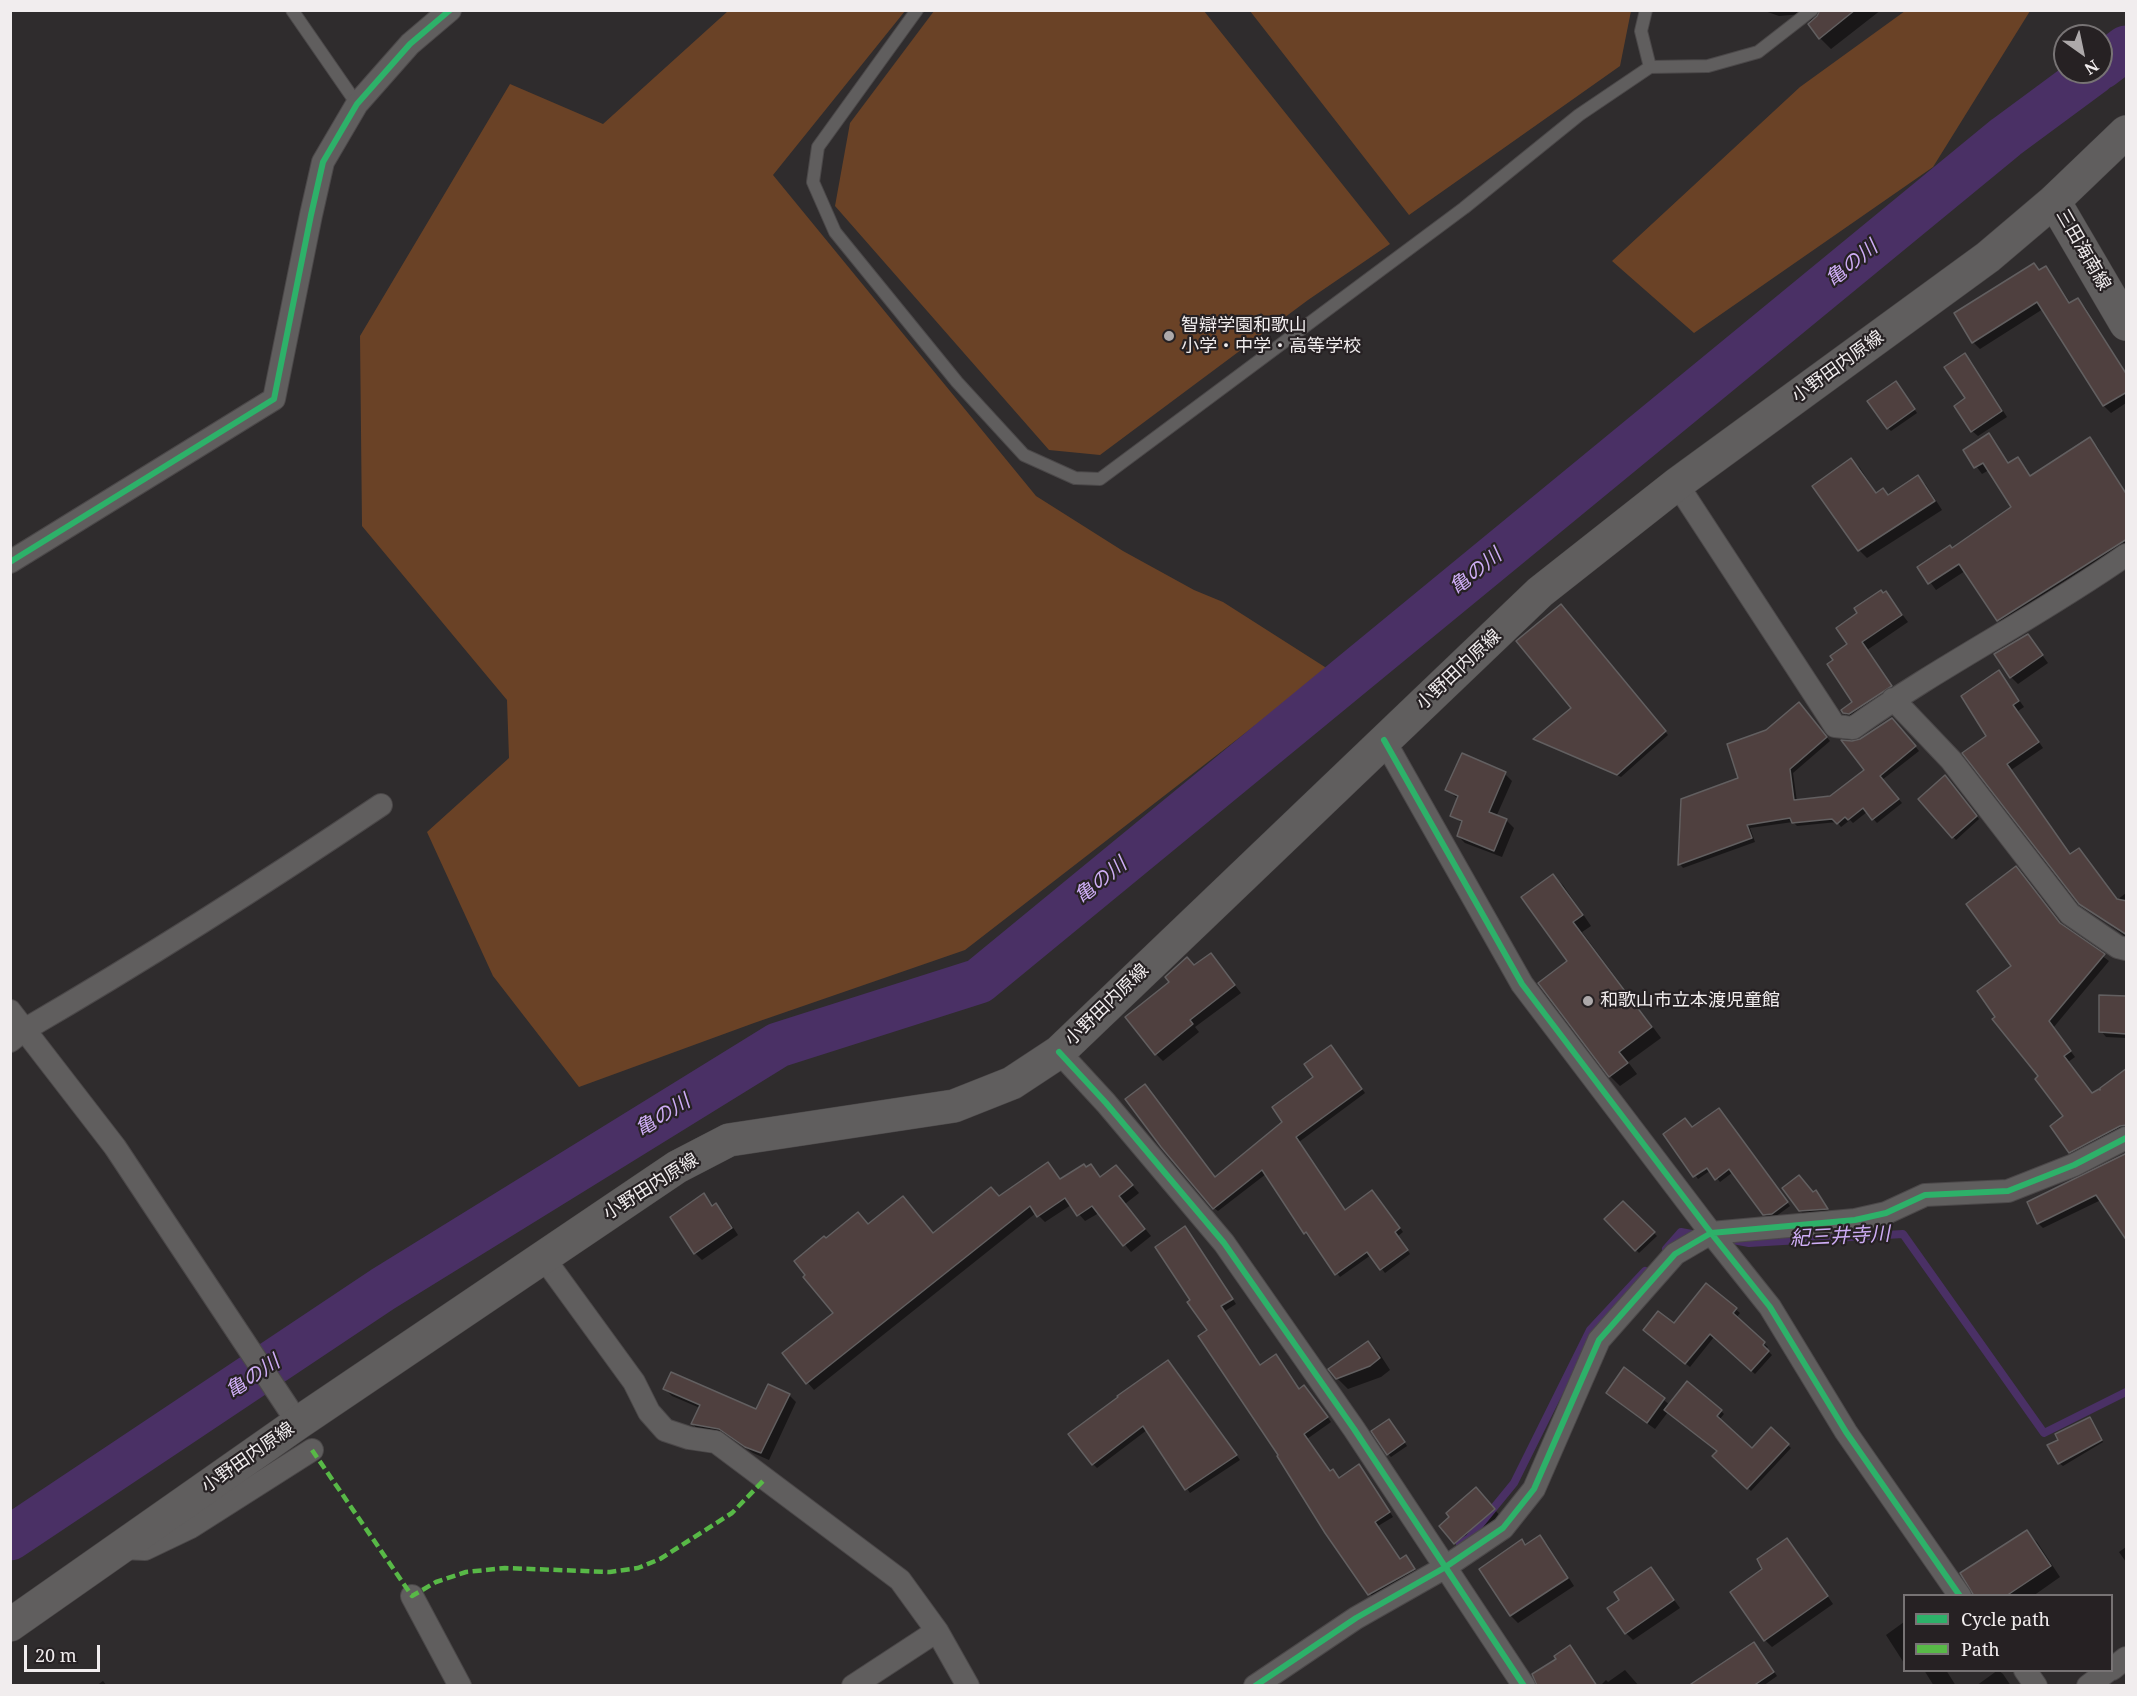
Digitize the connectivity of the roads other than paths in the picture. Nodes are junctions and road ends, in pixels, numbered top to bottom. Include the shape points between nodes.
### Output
1 (292, 10) edge
2 (450, 10) edge
3 (917, 10) edge
4 (1646, 10) edge
5 (1812, 10) edge
6 (1650, 67) junction
7 (357, 104) junction
8 (2127, 132) edge
9 (2054, 201) junction
10 (2127, 324) edge
11 (1677, 484) junction
12 (2127, 555) edge
13 (10, 562) edge
14 (1893, 699) junction
15 (1384, 740) junction
16 (381, 806) dead end
17 (2127, 949) edge
18 (10, 1011) edge
19 (17, 1036) edge
20 (1059, 1052) junction
21 (2127, 1138) edge
22 (1711, 1233) junction
23 (543, 1257) junction
24 (299, 1427) junction
25 (1444, 1568) junction
26 (1959, 1594) edge
27 (412, 1596) dead end
28 (10, 1625) edge
29 (936, 1631) junction
30 (2127, 1658) edge
31 (2113, 1668) edge
32 (2026, 1672) edge
33 (2107, 1672) edge
34 (460, 1686) edge
35 (853, 1686) edge
36 (968, 1686) edge
37 (1255, 1686) edge
38 (1524, 1686) edge
39 (2036, 1686) edge
40 (2088, 1686) edge

1 - 7 lane
2 - 7 street via 410,44
3 - 6 lane via 818,147 813,182 835,232 957,382 1024,455 1075,478 1100,479 1464,208 1579,115
4 - 6 lane via 1641,31
5 - 6 lane via 1758,52 1708,66
7 - 13 street via 323,162 274,399
8 - 9 main road, 三田海南線
9 - 10 main road, 三田海南線
9 - 11 main road, 小野田内原線 via 1988,257
11 - 14 street via 1835,726 1853,728
11 - 15 main road, 小野田内原線 via 1540,592
12 - 14 street via 2075,591
14 - 17 street via 1952,760 2070,914 2118,947
15 - 20 main road, 小野田内原線
15 - 22 street via 1522,984
16 - 19 street
18 - 19 street
19 - 24 street via 115,1147
20 - 23 main road, 小野田内原線 via 1012,1083 954,1106 729,1140 677,1167
20 - 25 street via 1224,1243 1354,1429
21 - 22 street via 2074,1165 2008,1191 1924,1196 1886,1213 1855,1220
22 - 25 street via 1675,1254 1599,1341 1534,1489 1522,1505 1503,1528
22 - 26 street via 1770,1307 1846,1432
23 - 24 main road, 小野田内原線
23 - 29 street via 665,1430 716,1442 900,1580
24 - 28 main road, 小野田内原線
25 - 37 street via 1356,1618
25 - 38 street
27 - 34 street
29 - 35 street
29 - 36 street
30 - 31 street
32 - 39 street
33 - 40 street

